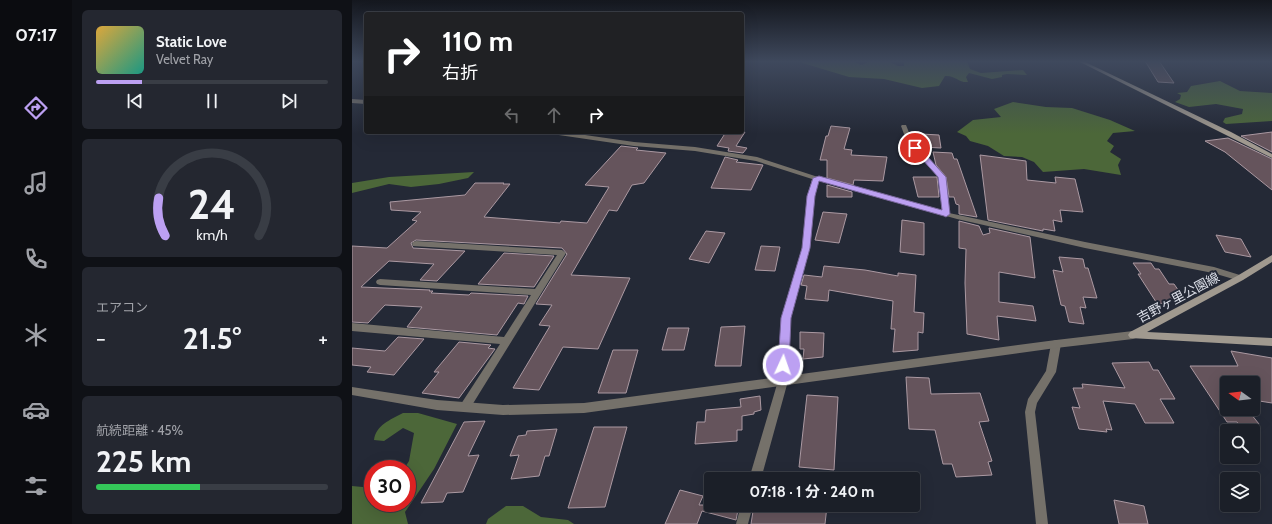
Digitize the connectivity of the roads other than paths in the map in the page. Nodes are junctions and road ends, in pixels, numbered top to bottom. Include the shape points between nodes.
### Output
1 (1130, 85) edge
2 (352, 101) edge
3 (364, 102) edge
4 (904, 126) dead end
5 (567, 134) edge
6 (1272, 155) edge
7 (816, 178) junction
8 (946, 214) junction
9 (416, 244) dead end
10 (1272, 258) edge
11 (1240, 278) junction
12 (380, 282) dead end
13 (537, 292) junction
14 (352, 327) edge
15 (1134, 336) junction
16 (506, 341) junction
17 (1272, 342) edge
18 (1056, 344) junction
19 (783, 381) junction
20 (352, 391) edge
21 (465, 407) junction
22 (757, 472) edge
23 (745, 512) edge
24 (742, 524) edge
25 (1042, 524) edge

1 - 6 main road
2 - 3 street
4 - 8 street via 909,141 942,177
5 - 7 street via 757,159
7 - 8 street
7 - 19 street via 811,196 806,248 786,318
8 - 11 street via 1025,230 1085,246 1214,270
9 - 13 street via 562,253
10 - 11 main road, 吉野ヶ里公園線
11 - 15 main road, 吉野ヶ里公園線
12 - 13 street
13 - 16 street
14 - 16 street
15 - 17 main road, 吉野ヶ里公園線
15 - 18 street
16 - 21 street
18 - 19 street
18 - 25 street via 1051,372 1032,402 1030,412
19 - 21 street via 584,408 504,410
19 - 22 street
20 - 21 street via 436,405
23 - 24 street

